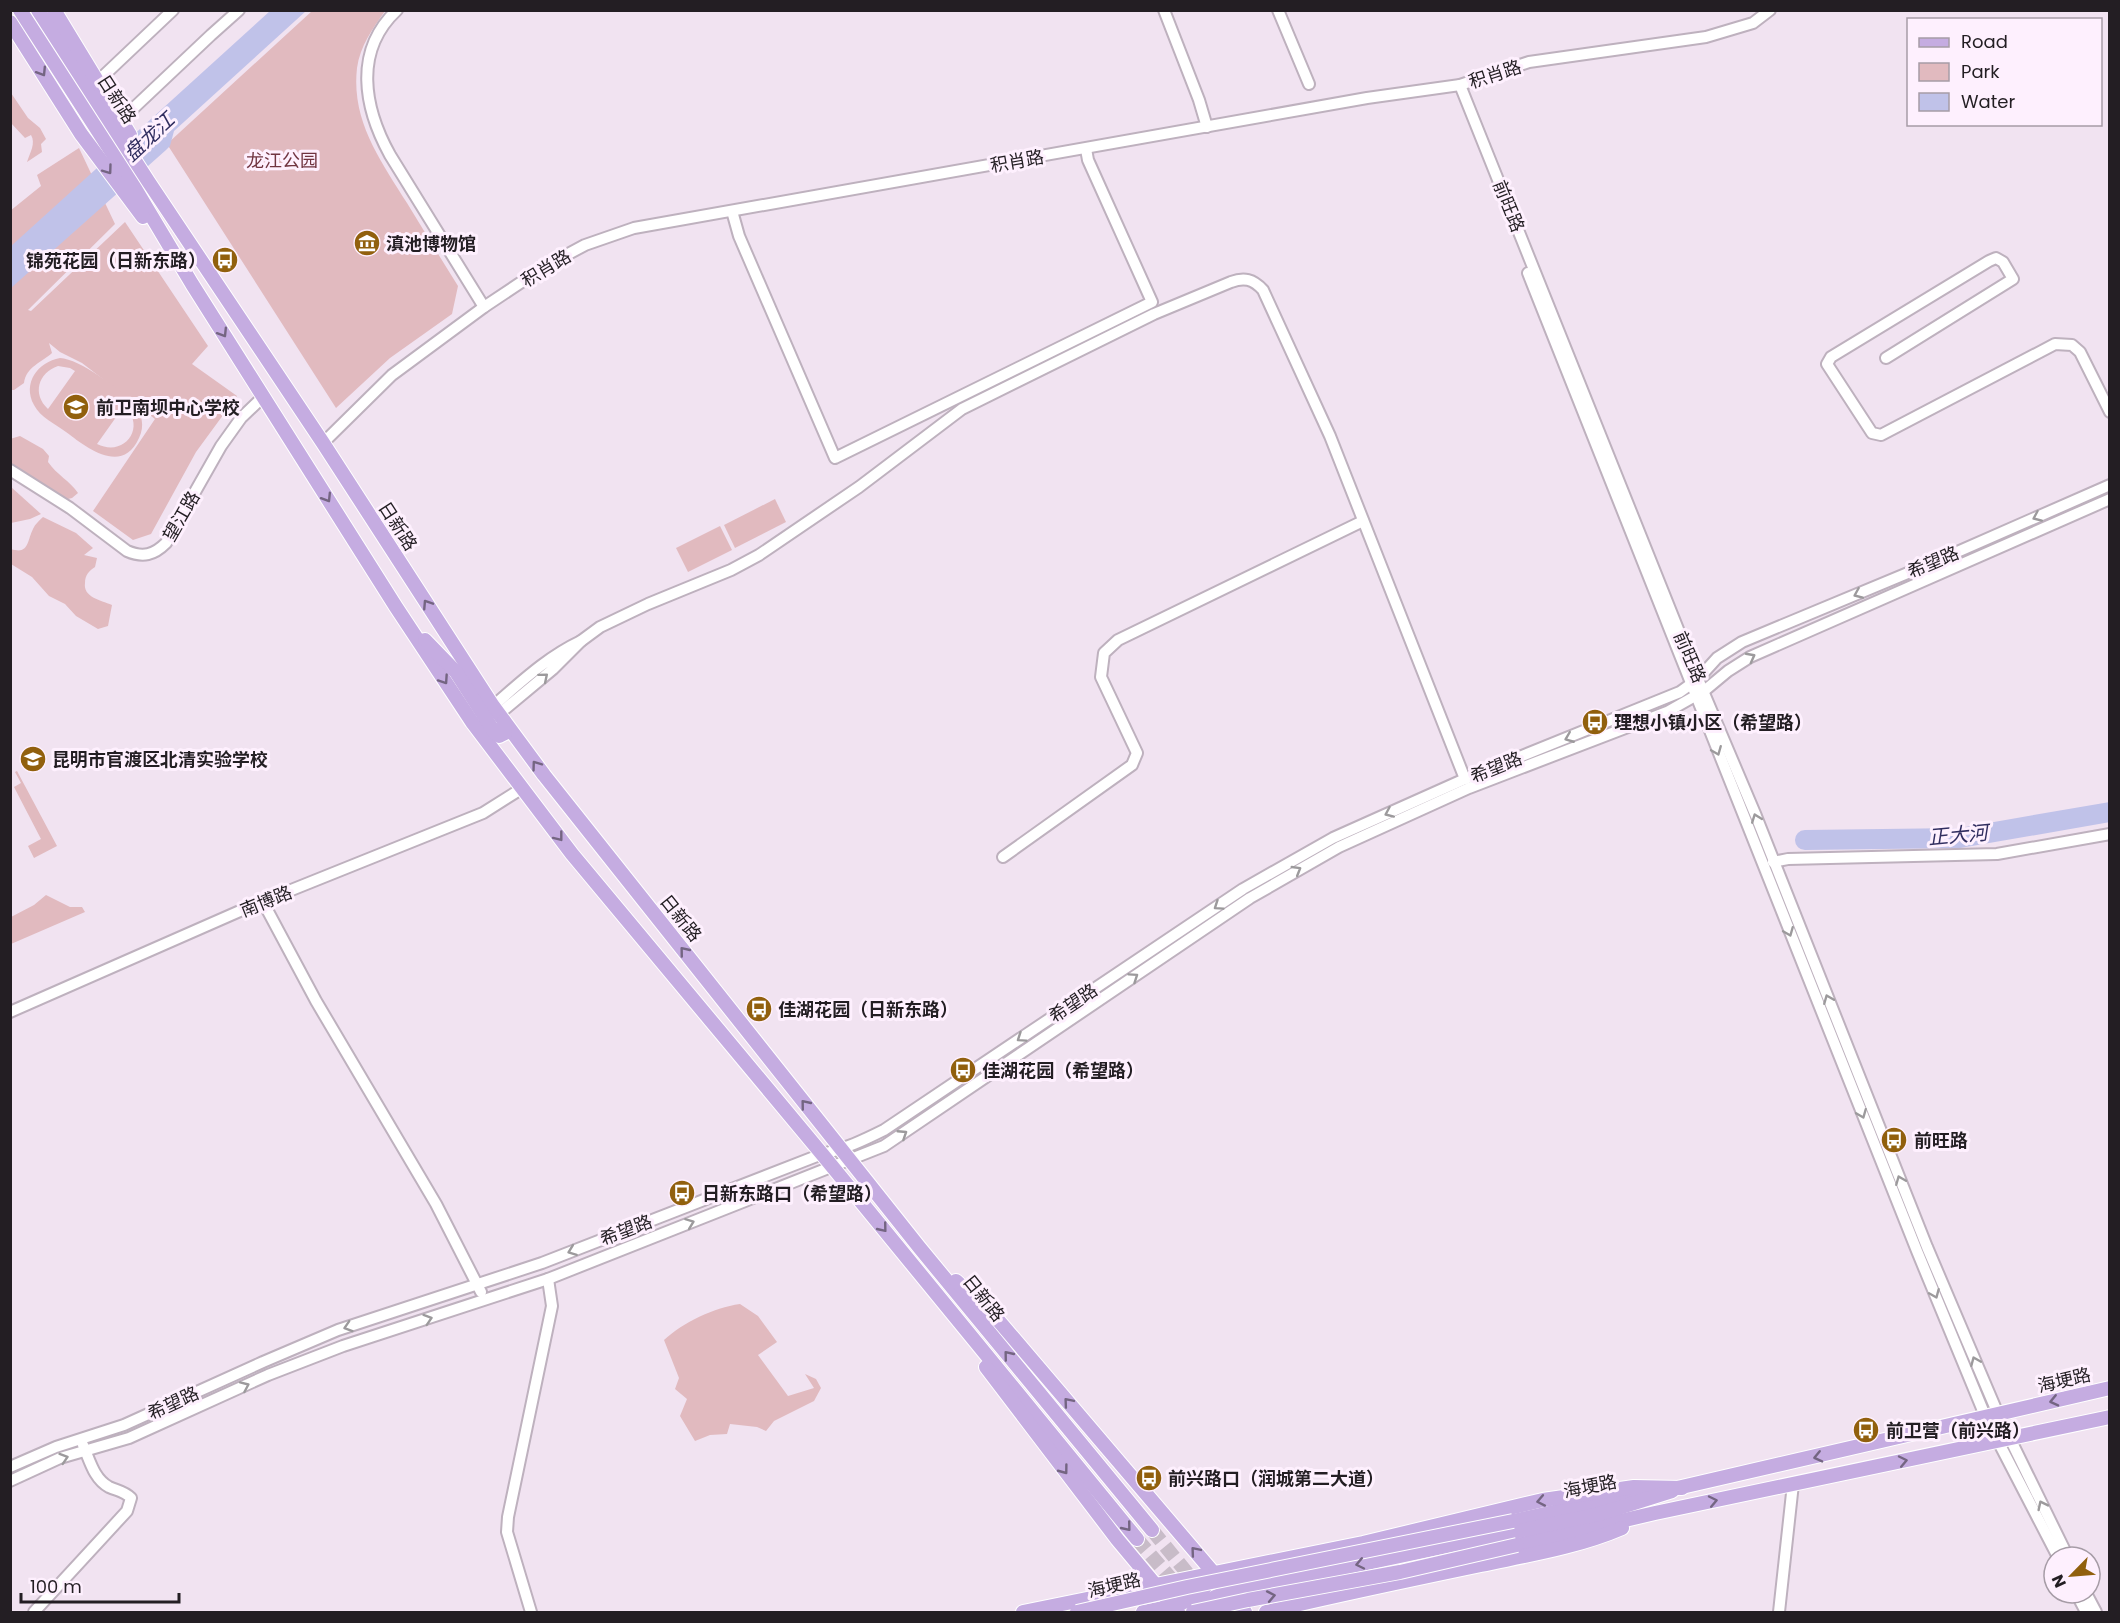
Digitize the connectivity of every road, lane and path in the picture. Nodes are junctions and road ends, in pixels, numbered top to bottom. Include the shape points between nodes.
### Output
1 (20, 10) edge
2 (38, 10) edge
3 (54, 10) edge
4 (173, 10) edge
5 (239, 10) edge
6 (397, 10) edge
7 (1164, 10) edge
8 (1278, 10) edge
9 (1770, 10) edge
10 (10, 22) edge
11 (98, 81) junction
12 (1309, 84) dead end
13 (1457, 86) junction
14 (117, 123) junction
15 (1207, 127) junction
16 (1086, 149) junction
17 (131, 192) junction
18 (732, 211) junction
19 (484, 307) junction
20 (1887, 358) dead end
21 (262, 397) junction
22 (2109, 412) edge
23 (323, 443) junction
24 (10, 470) edge
25 (2109, 485) edge
26 (2109, 499) edge
27 (2066, 504) junction
28 (2071, 516) junction
29 (1363, 521) junction
30 (402, 617) junction
31 (1695, 682) junction
32 (1700, 694) junction
33 (498, 714) junction
34 (1465, 779) junction
35 (521, 789) junction
36 (2109, 834) edge
37 (1003, 857) dead end
38 (1773, 862) junction
39 (263, 902) junction
40 (10, 1012) edge
41 (842, 1149) junction
42 (822, 1154) junction
43 (851, 1160) junction
44 (833, 1167) junction
45 (919, 1247) junction
46 (918, 1270) junction
47 (548, 1279) junction
48 (478, 1286) junction
49 (484, 1301) junction
50 (2109, 1388) edge
51 (1992, 1416) junction
52 (2109, 1417) edge
53 (81, 1439) junction
54 (2003, 1439) junction
55 (86, 1452) junction
56 (10, 1467) edge
57 (10, 1481) edge
58 (1793, 1484) junction
59 (1682, 1488) junction
60 (1655, 1513) junction
61 (1152, 1530) tunnel mouth
62 (1137, 1539) tunnel mouth
63 (2052, 1545) edge
64 (2061, 1545) edge
65 (1213, 1572) junction
66 (1156, 1585) junction
67 (1229, 1592) junction
68 (1176, 1609) edge
69 (34, 1612) edge
70 (531, 1612) edge
71 (1023, 1612) edge
72 (1077, 1612) edge
73 (1143, 1612) edge
74 (1196, 1612) edge
75 (1245, 1612) edge
76 (1266, 1612) edge
77 (1779, 1612) edge

1 - 17 main road, 日新路 via 102,136
2 - 14 main road, 日新路 via 100,106
3 - 11 main road, 日新路
4 - 11 street
5 - 14 street
6 - 19 street via 377,37 368,61 371,115 390,155
7 - 15 street
8 - 12 street
9 - 13 street, 积肖路 via 1753,23 1706,37 1529,62
10 -> 17 main road, 日新路 via 90,146
11 - 14 main road, 日新路
13 - 15 street, 积肖路
13 - 31 street, 前旺路
14 - 23 main road, 日新路
15 - 16 street, 积肖路
16 - 18 street, 积肖路
16 - 18 street via 1152,302 835,458 739,236
17 -> 21 main road, 日新路
18 - 19 street, 积肖路 via 634,228 585,245
19 - 23 street, 积肖路 via 392,375
20 - 22 street via 2013,279 1996,258 1831,357 1827,364 1872,433 1881,435 2055,344 2072,345 2080,352
21 - 24 street, 望江路 via 221,446 166,543 149,555 127,551
21 -> 30 main road, 日新路
33 -> 23 main road, 日新路
25 - 27 street, 希望路
26 - 28 street, 希望路
27 - 28 street
27 -> 31 street, 希望路 via 1742,642 1717,658
32 -> 28 street, 希望路 via 1750,657
29 - 33 street via 1330,436 1263,290 1241,279 1154,314 962,409 859,488 759,555 600,627
29 - 34 street
29 - 37 street via 1118,640 1104,653 1101,676 1137,753 1132,765
30 - 33 main road via 456,672 499,736 505,733
30 -> 35 main road, 日新路
31 - 32 street, 前旺路
31 -> 34 street, 希望路 via 1658,702
38 -> 32 street, 前旺路
43 -> 32 street, 希望路 via 884,1146 1250,898 1307,864 1469,788 1667,712
32 -> 51 street, 前旺路 via 1908,1229
41 -> 33 main road, 日新路
34 -> 41 street, 希望路 via 1300,855 1243,889 884,1130
35 - 39 street, 南博路 via 483,813
35 -> 42 main road, 日新路
36 - 38 street via 1997,854
51 -> 38 street, 前旺路
39 - 40 street, 南博路
39 - 48 street via 316,1001 436,1204
41 - 42 street, 希望路
41 - 43 main road, 日新路
42 - 44 main road, 日新路
42 -> 48 street, 希望路
43 - 44 street, 希望路
43 - 45 main road, 日新路
44 -> 46 main road, 日新路
47 -> 44 street, 希望路
61 -> 45 main road, 日新路
65 -> 45 main road via 998,1320
46 -> 62 main road, 日新路
46 -> 66 main road, 日新路 via 999,1386
47 - 49 street, 希望路
47 - 70 street via 552,1306 507,1532
48 - 49 street
48 -> 53 street, 希望路 via 338,1330 124,1425
55 -> 49 street, 希望路 via 129,1438 343,1346
50 -> 51 main road, 海埂路
51 - 54 street, 前旺路
51 -> 59 main road, 海埂路
52 - 54 main road
53 - 55 street
53 - 56 street, 希望路
58 -> 54 main road
54 - 63 street, 前旺路
64 -> 54 street, 前旺路
57 -> 55 street, 希望路 via 60,1458
55 - 69 street via 98,1479 131,1498 127,1511
60 -> 58 main road
58 - 77 street
59 -> 65 main road via 1635,1487 1543,1500 1363,1543
59 -> 67 main road via 1599,1514
59 - 72 main road, 海埂路, bridge
74 -> 60 main road, bridge via 1400,1572
60 - 76 main road via 1605,1535 1536,1553
65 - 66 main road
65 - 67 main road
65 - 68 main road via 1199,1594
66 - 68 main road, 日新路
66 - 71 main road
67 - 74 main road via 1214,1596
67 - 75 main road
68 - 73 main road

